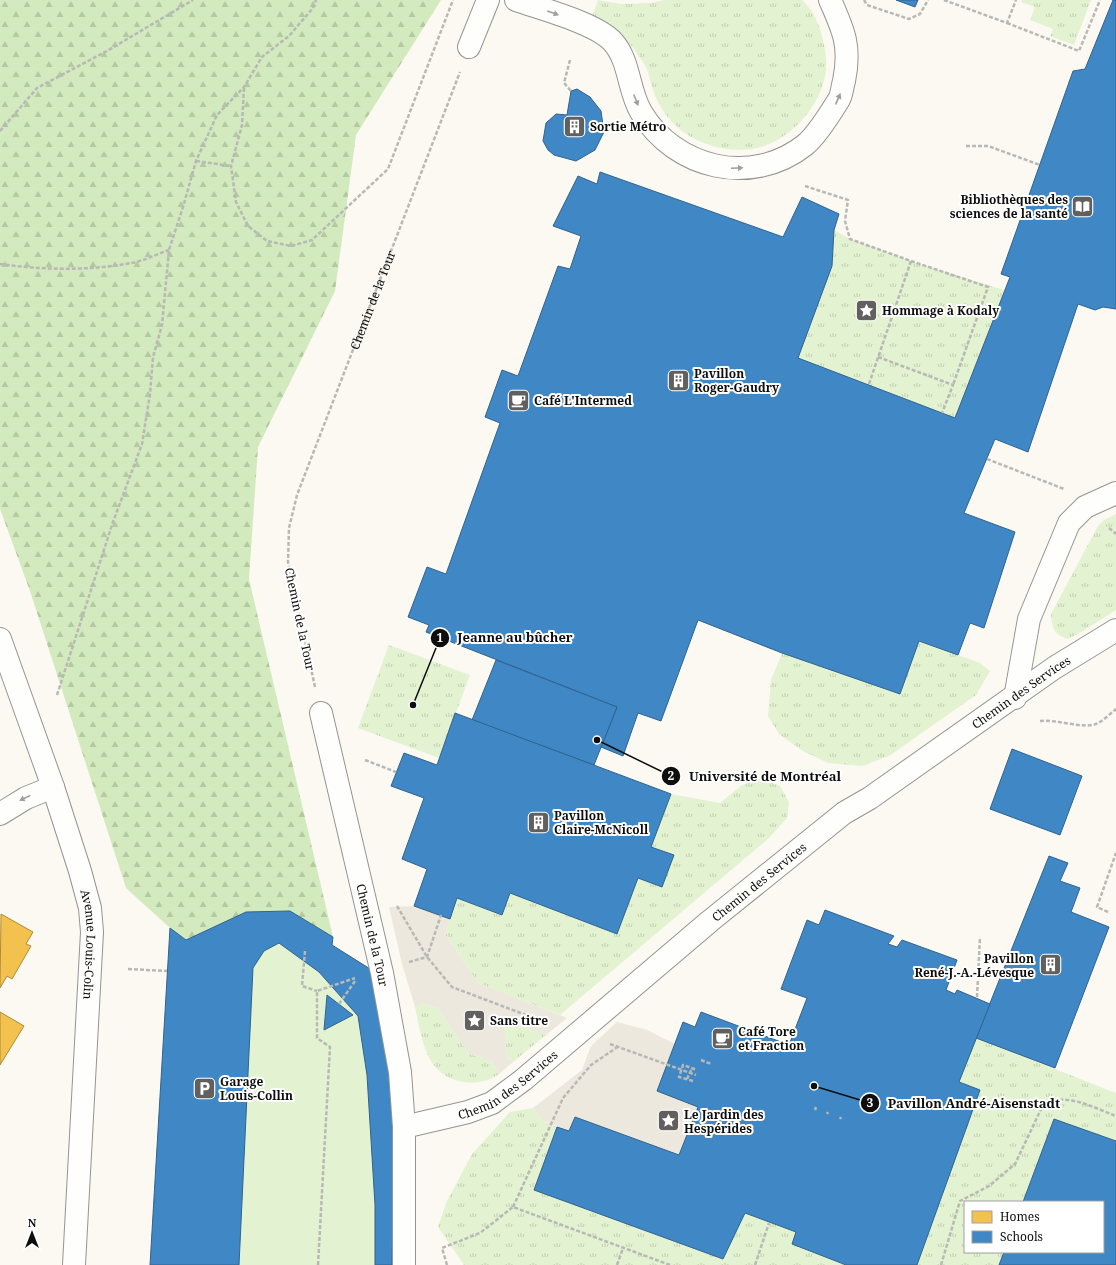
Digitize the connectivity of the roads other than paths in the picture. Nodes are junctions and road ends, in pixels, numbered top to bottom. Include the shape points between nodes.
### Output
1 (488, 0) edge
2 (516, 0) edge
3 (830, 0) edge
4 (469, 47) road end
5 (1116, 493) edge
6 (1116, 630) edge
7 (0, 638) edge
8 (1014, 698) junction
9 (321, 713) road end
10 (53, 787) junction
11 (0, 814) edge
12 (404, 1127) junction
13 (74, 1265) edge
14 (404, 1265) edge

1 - 4 street
2 -> 3 street via 593,29 612,41 622,55 630,87 640,111 664,141 694,160 731,169 752,168 788,156 807,144 840,100 848,62 845,33
5 - 8 street via 1085,507 1069,523 1029,619
6 - 8 street, Chemin des Services via 1054,668
7 - 10 street, Avenue Louis-Colin
8 - 12 street, Chemin des Services via 870,798 844,813 710,921 523,1080 492,1102 468,1112
9 - 12 street, Chemin de la Tour via 382,973 400,1072
10 -> 11 street via 26,798
10 - 13 street, Avenue Louis-Colin via 90,908 92,932
12 - 14 street, Chemin de la Tour

